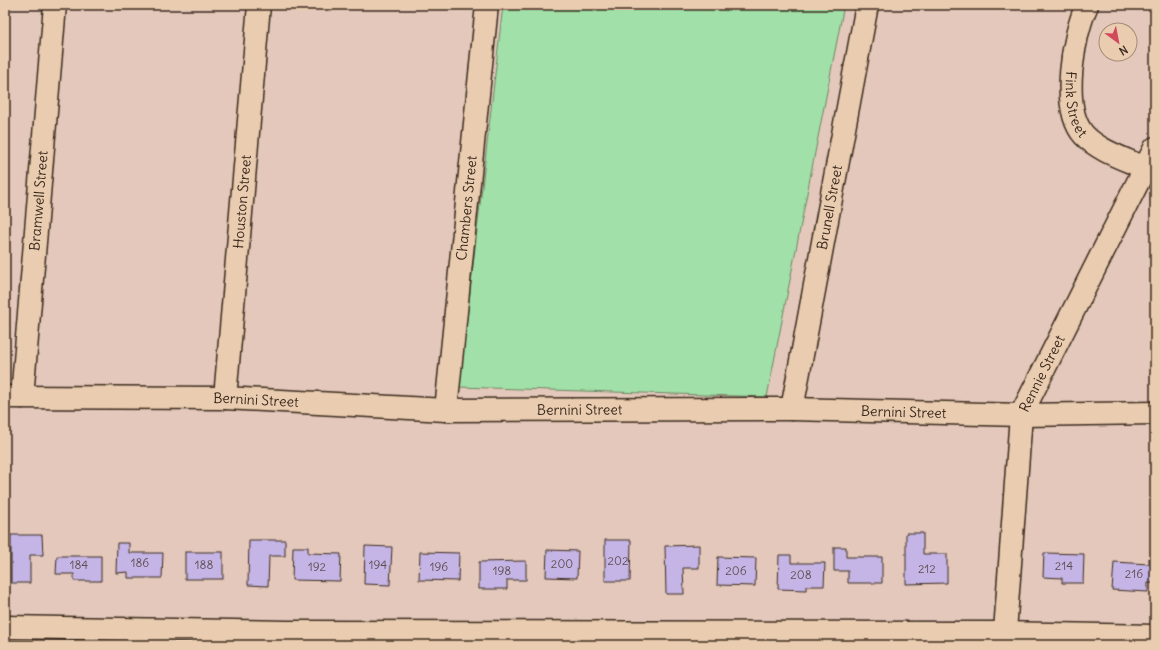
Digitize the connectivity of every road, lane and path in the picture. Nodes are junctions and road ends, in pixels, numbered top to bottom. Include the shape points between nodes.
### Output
1 (55, 5) edge
2 (259, 5) edge
3 (487, 5) edge
4 (867, 5) edge
5 (1087, 5) edge
6 (1155, 148) edge
7 (1145, 168) junction
8 (14, 397) edge
9 (225, 398) junction
10 (792, 409) junction
11 (446, 410) junction
12 (1155, 413) edge
13 (1021, 415) junction
14 (5, 627) edge
15 (1155, 636) edge
16 (551, 638) edge
17 (1004, 639) edge

1 - 8 street, Bramwell Street
2 - 9 street, Houston Street
3 - 11 street, Chambers Street
4 - 10 street, Brunell Street
5 - 7 street, Fink Street via 1075,44 1072,73 1072,104 1077,124 1094,144
6 - 7 street, Rennie Street
7 - 13 street, Rennie Street
8 - 9 street, Bernini Street
9 - 11 street, Bernini Street
10 - 11 street, Bernini Street
10 - 13 street, Bernini Street
12 - 13 street, Bernini Street
13 - 17 street, Rennie Street
14 - 16 street
15 - 17 street
16 - 17 street

